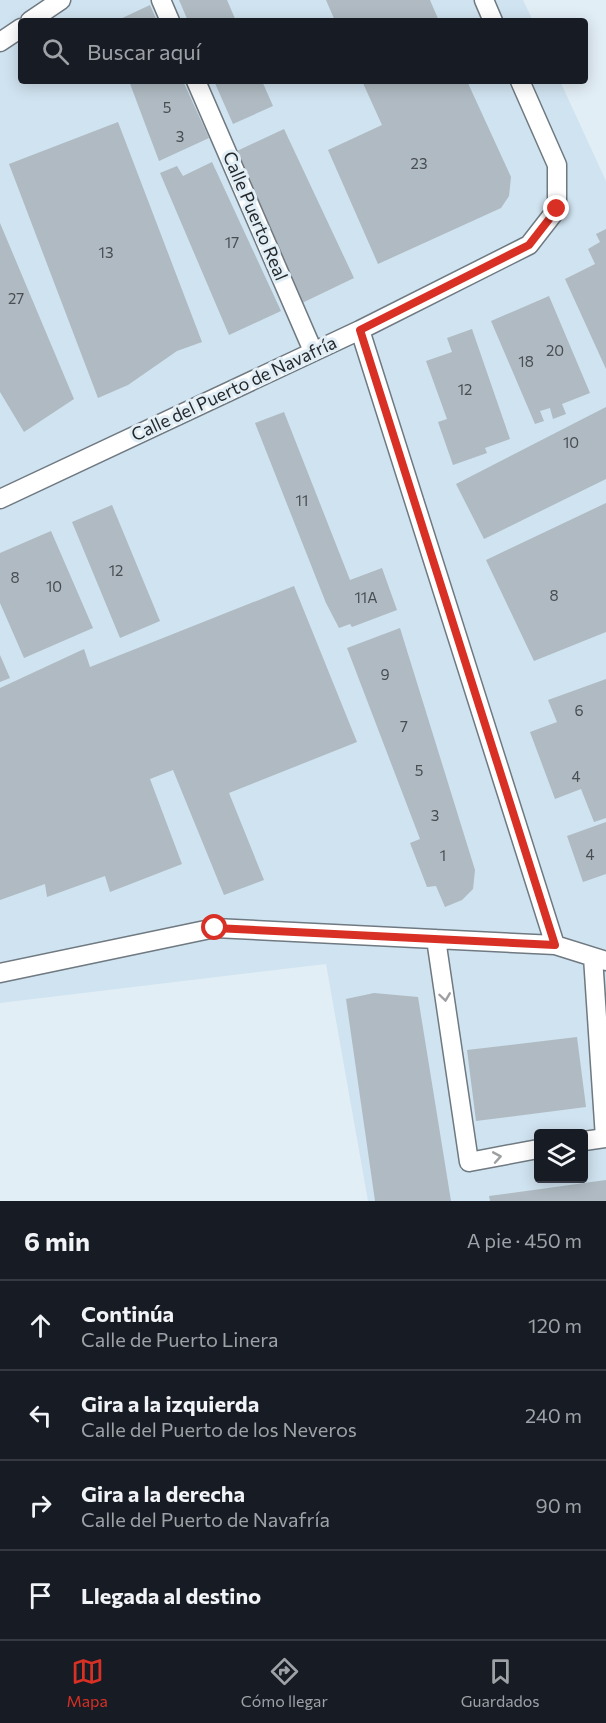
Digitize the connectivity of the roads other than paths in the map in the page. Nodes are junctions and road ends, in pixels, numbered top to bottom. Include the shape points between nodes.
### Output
1 (61, 0) edge
2 (161, 0) edge
3 (484, 0) edge
4 (34, 18) edge
5 (169, 18) edge
6 (492, 18) edge
7 (18, 30) edge
8 (0, 42) edge
9 (197, 84) edge
10 (521, 84) edge
11 (360, 330) junction
12 (313, 351) junction
13 (0, 499) edge
14 (436, 939) junction
15 (555, 945) junction
16 (599, 959) edge
17 (0, 973) edge
18 (588, 1140) edge
19 (534, 1150) edge

1 - 4 street
2 - 5 street
3 - 6 street
7 - 8 street
9 - 12 street, Calle Puerto Real
10 - 11 street, Calle del Puerto de Navafría via 557,165 557,209 529,245
11 - 12 street, Calle del Puerto de Navafría
11 - 15 street
12 - 13 street, Calle del Puerto de Navafría
14 - 15 street
14 - 17 street via 215,928
14 -> 19 street via 469,1162
15 - 16 street
16 - 18 street via 605,1138

